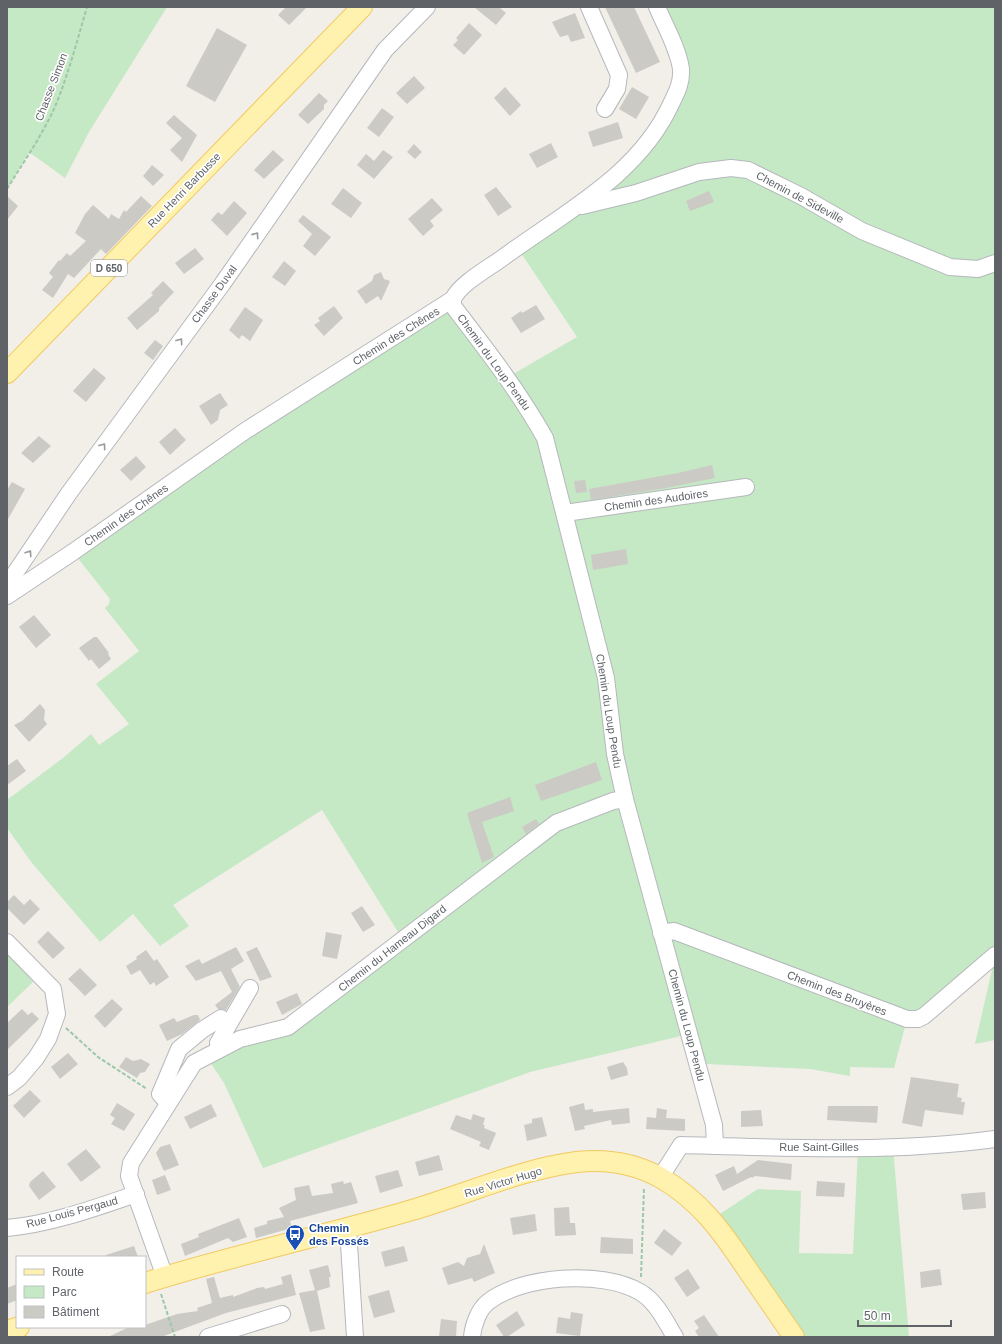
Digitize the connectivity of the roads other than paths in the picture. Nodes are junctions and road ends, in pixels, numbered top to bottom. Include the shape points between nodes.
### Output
1 (362, 7) edge
2 (427, 7) edge
3 (589, 7) edge
4 (657, 7) edge
5 (605, 110) dead end
6 (576, 207) junction
7 (995, 264) edge
8 (453, 299) junction
9 (7, 373) edge
10 (746, 487) dead end
11 (565, 513) junction
12 (7, 585) edge
13 (7, 596) edge
14 (626, 799) junction
15 (661, 933) junction
16 (7, 942) edge
17 (995, 955) edge
18 (250, 988) dead end
19 (222, 1018) dead end
20 (219, 1049) junction
21 (7, 1087) edge
22 (168, 1103) junction
23 (995, 1139) edge
24 (715, 1146) junction
25 (652, 1174) junction
26 (136, 1194) junction
27 (7, 1228) edge
28 (348, 1229) junction
29 (156, 1280) edge
30 (282, 1314) dead end
31 (17, 1328) edge
32 (7, 1332) edge
33 (208, 1337) edge
34 (355, 1337) edge
35 (472, 1337) edge
36 (676, 1337) edge
37 (794, 1337) edge

1 - 9 main road, Rue Henri Barbusse / D 650
12 -> 2 street, Chasse Duval via 69,493 223,283 385,50
3 - 5 street via 619,75 617,89
4 - 6 street, Chemin des Chênes via 676,53 681,70 680,85 655,133 628,165
6 - 7 street, Chemin de Sideville via 699,172 748,170 802,196 862,231 950,267 978,269
6 - 8 street, Chemin des Chênes via 460,289
8 - 11 street, Chemin du Loup Pendu via 453,306 508,378 545,438
8 - 13 street, Chemin des Chênes via 245,431
10 - 11 street, Chemin des Audoires
11 - 14 street, Chemin du Loup Pendu via 606,678 615,754
14 - 15 street, Chemin du Loup Pendu
14 - 20 street, Chemin du Hameau Digard via 613,801 556,823 288,1027 240,1039
15 - 17 street, Chemin des Bruyères via 674,931 907,1019 924,1016
15 - 24 street, Chemin du Loup Pendu via 714,1125
16 - 21 street via 53,989 57,1014 48,1039 36,1058 19,1078
18 - 20 street via 218,1043
19 - 22 street via 202,1030 180,1049 160,1094
20 - 22 street, Chemin du Hameau Digard via 194,1063
22 - 26 street, Chemin du Hameau Digard via 131,1163 129,1176
23 - 24 street, Rue Saint-Gilles via 858,1148
24 - 25 street, Rue Saint-Gilles via 681,1146
25 - 28 main road, Rue Victor Hugo via 607,1162 578,1162 537,1170
25 - 37 main road, Rue Victor Hugo via 685,1193 712,1219
26 - 27 street, Rue Louis Pergaud via 51,1220
26 - 29 street, Chemin du Hameau Digard
28 - 29 main road, Rue Victor Hugo
28 - 34 street
30 - 33 street
31 - 32 main road
35 - 36 street via 478,1316 487,1302 504,1293 546,1279 583,1278 614,1281 641,1292 656,1307

